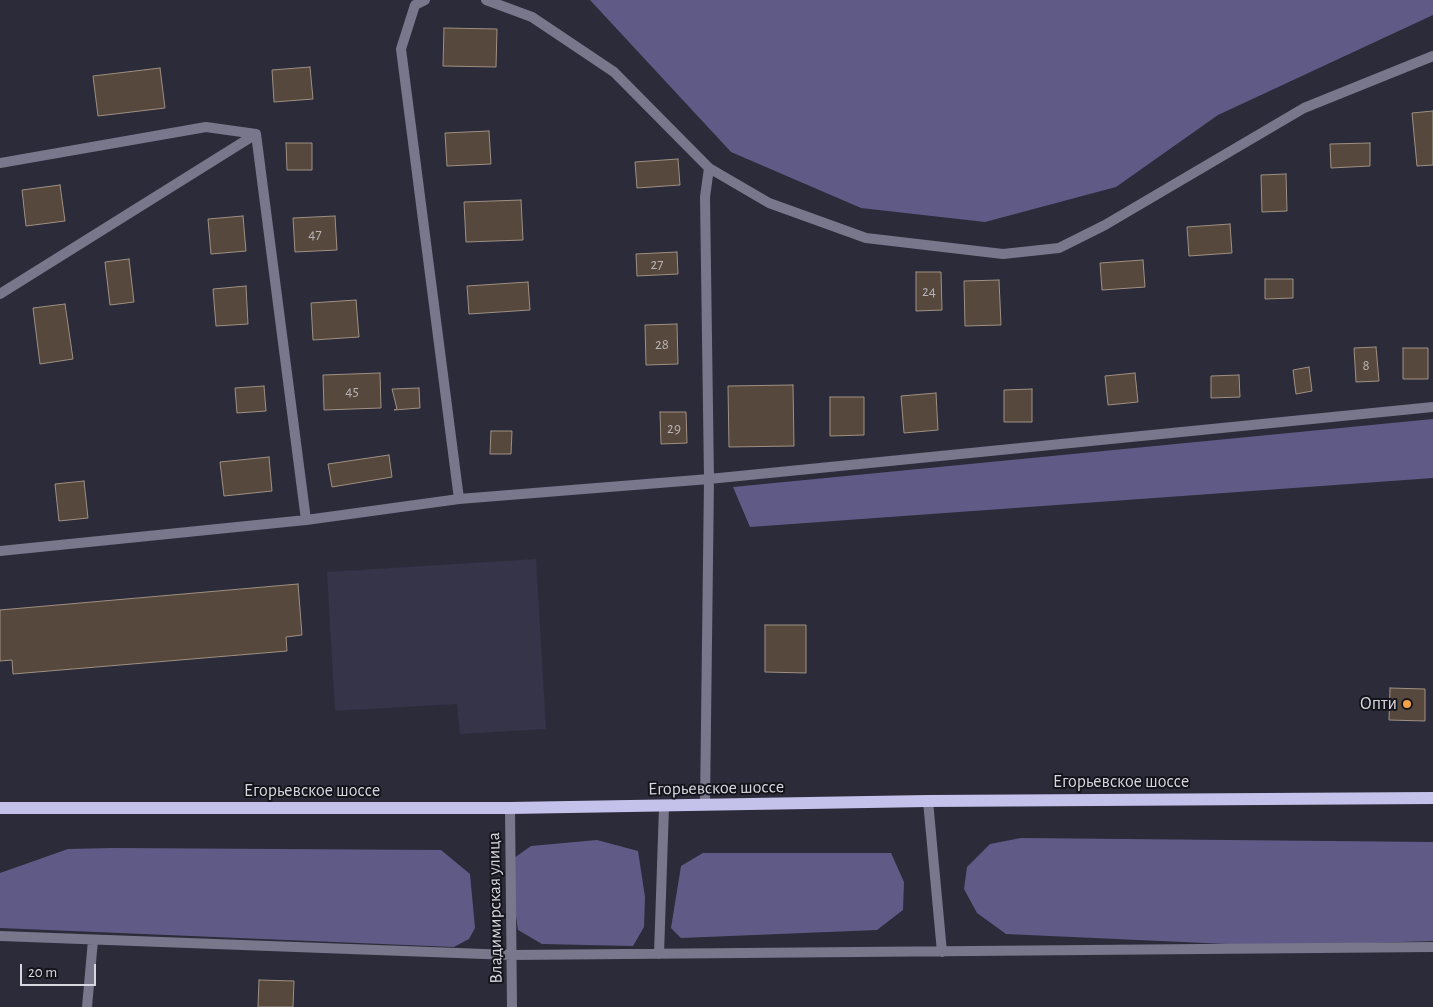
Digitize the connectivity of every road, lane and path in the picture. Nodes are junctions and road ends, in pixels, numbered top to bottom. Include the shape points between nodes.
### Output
1 (425, 0) edge
2 (486, 0) edge
3 (1433, 56) edge
4 (256, 134) junction
5 (0, 163) edge
6 (709, 168) junction
7 (0, 294) edge
8 (1433, 407) edge
9 (710, 479) junction
10 (459, 499) junction
11 (306, 520) junction
12 (0, 551) edge
13 (1433, 798) edge
14 (928, 801) junction
15 (705, 805) junction
16 (664, 807) junction
17 (0, 808) edge
18 (510, 808) junction
19 (0, 936) edge
20 (93, 940) junction
21 (1433, 948) edge
22 (942, 952) junction
23 (659, 954) junction
24 (511, 955) junction
25 (87, 1007) edge
26 (512, 1007) edge

1 - 10 street via 415,5 401,49
2 - 6 street via 532,17 614,72
3 - 6 street via 1304,108 1105,226 1059,248 1003,254 866,238 770,203
4 - 5 street via 206,127
4 - 7 street
4 - 11 street
6 - 9 street via 705,196
8 - 9 street
9 - 10 street
9 - 15 street
10 - 11 street
11 - 12 street
13 - 14 main road, Егорьевское шоссе
14 - 15 main road, Егорьевское шоссе
14 - 22 street
15 - 16 main road, Егорьевское шоссе
16 - 18 main road, Егорьевское шоссе
16 - 23 street
17 - 18 main road, Егорьевское шоссе
18 - 24 street, Владимирская улица
19 - 20 street
20 - 24 street
20 - 25 street
21 - 22 street
22 - 23 street
23 - 24 street
24 - 26 street, Владимирская улица

